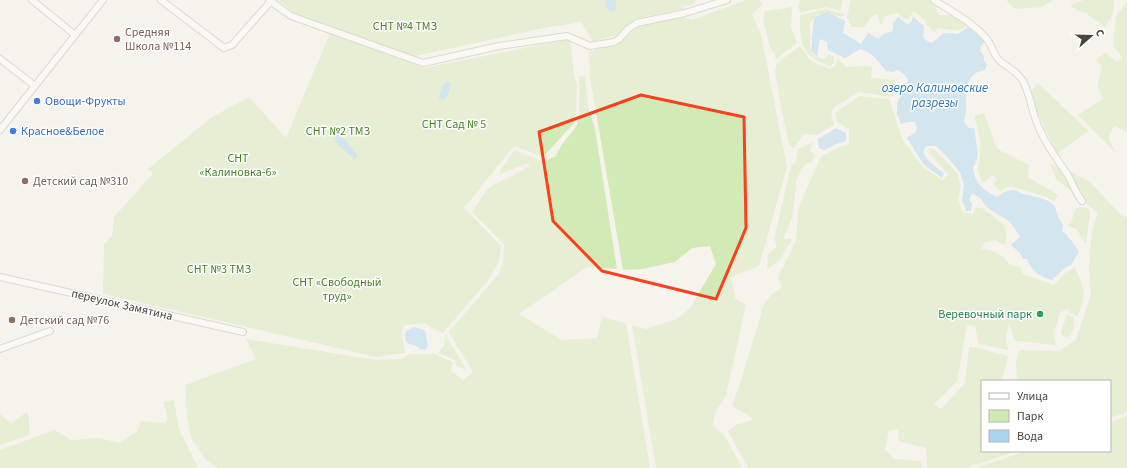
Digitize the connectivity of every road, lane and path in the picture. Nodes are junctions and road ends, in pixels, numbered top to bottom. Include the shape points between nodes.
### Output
1 (32, 0) edge
2 (102, 0) edge
3 (160, 0) edge
4 (727, 0) edge
5 (934, 0) edge
6 (271, 1) edge
7 (75, 35) junction
8 (0, 59) edge
9 (34, 86) junction
10 (0, 130) edge
11 (1082, 201) dead end
12 (0, 277) edge
13 (50, 331) dead end
14 (243, 332) dead end
15 (0, 349) edge

1 - 7 street
2 - 7 street
3 - 6 street via 224,48 228,47
4 - 6 street via 685,13 637,23 619,39 596,46 585,45 567,36 499,46 423,63 291,16
5 - 11 street via 972,25 986,38 999,60 1016,72 1028,92 1040,130
7 - 9 street
8 - 9 street
9 - 10 street
12 - 14 street, переулок Замятина
13 - 15 street

